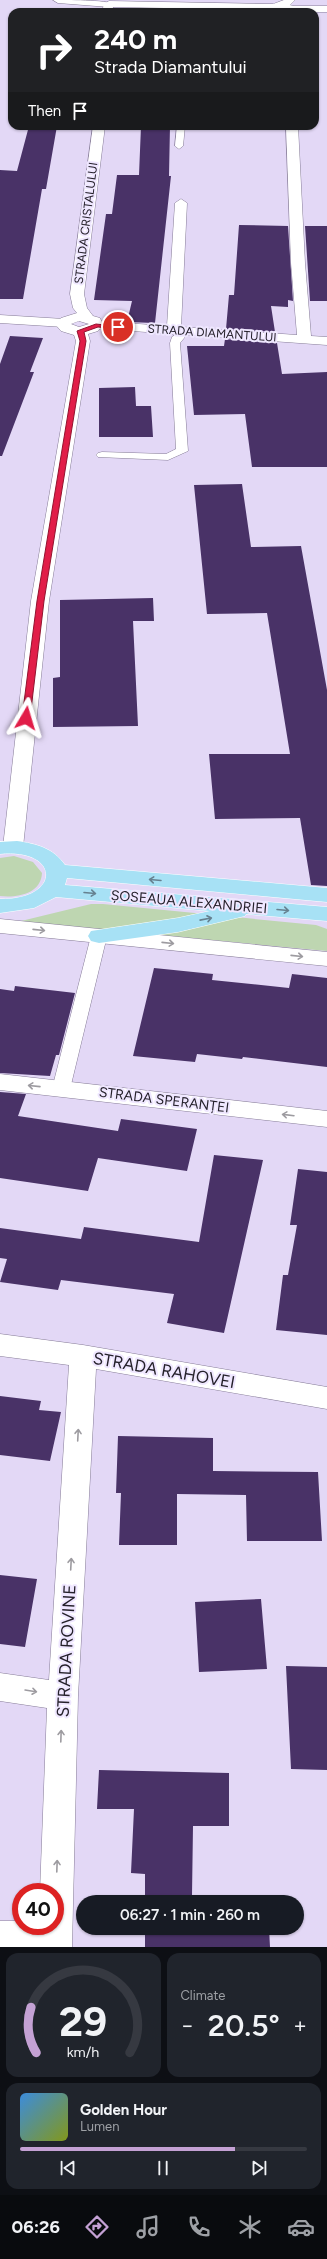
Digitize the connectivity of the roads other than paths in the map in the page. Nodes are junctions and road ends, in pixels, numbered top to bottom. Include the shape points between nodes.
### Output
1 (58, 0) edge
2 (286, 6) edge
3 (113, 8) edge
4 (306, 8) edge
5 (90, 130) edge
6 (98, 130) edge
7 (180, 130) edge
8 (292, 130) edge
9 (179, 146) dead end
10 (181, 203) dead end
11 (82, 210) junction
12 (75, 318) junction
13 (0, 319) edge
14 (179, 332) junction
15 (304, 339) junction
16 (327, 341) edge
17 (102, 455) dead end
18 (7, 848) edge
19 (54, 880) junction
20 (327, 895) edge
21 (0, 906) edge
22 (251, 907) junction
23 (327, 914) edge
24 (0, 926) edge
25 (99, 936) junction
26 (327, 959) edge
27 (0, 1082) edge
28 (60, 1089) junction
29 (327, 1119) edge
30 (0, 1345) edge
31 (83, 1356) junction
32 (327, 1398) edge
33 (0, 1686) edge
34 (63, 1696) junction
35 (0, 1938) edge
36 (55, 1942) edge

1 - 3 street
2 - 3 street
2 - 4 street
5 - 11 street, STRADA CRISTALULUI
6 - 11 street, STRADA CRISTALULUI
7 - 9 lane
8 - 15 street via 297,255
10 - 14 street
11 - 12 street, STRADA CRISTALULUI
11 - 12 street, STRADA CRISTALULUI via 77,294 80,308
12 - 13 street, STRADA DIAMANTULUI
12 - 14 street, STRADA DIAMANTULUI
12 - 18 street, STRADA CRISTALULUI via 83,341 40,601
14 - 15 street, STRADA DIAMANTULUI
14 - 17 lane via 175,343 182,451 168,457
15 - 16 street, STRADA DIAMANTULUI
18 - 19 main road via 38,852 48,858
20 -> 19 main road, ȘOSEAUA ALEXANDRIEI
19 - 21 main road via 37,900 26,904
19 -> 22 main road, ȘOSEAUA ALEXANDRIEI
22 -> 23 main road, ȘOSEAUA ALEXANDRIEI
25 -> 22 main road via 178,925
24 -> 25 street
25 -> 26 street
25 - 28 lane
28 -> 27 street, STRADA SPERANȚEI
29 -> 28 street, STRADA SPERANȚEI
30 - 31 street, STRADA RAHOVEI
31 - 32 street, STRADA RAHOVEI
34 -> 31 street, STRADA ROVINE
33 -> 34 street
36 -> 34 street, STRADA ROVINE
35 - 36 street

